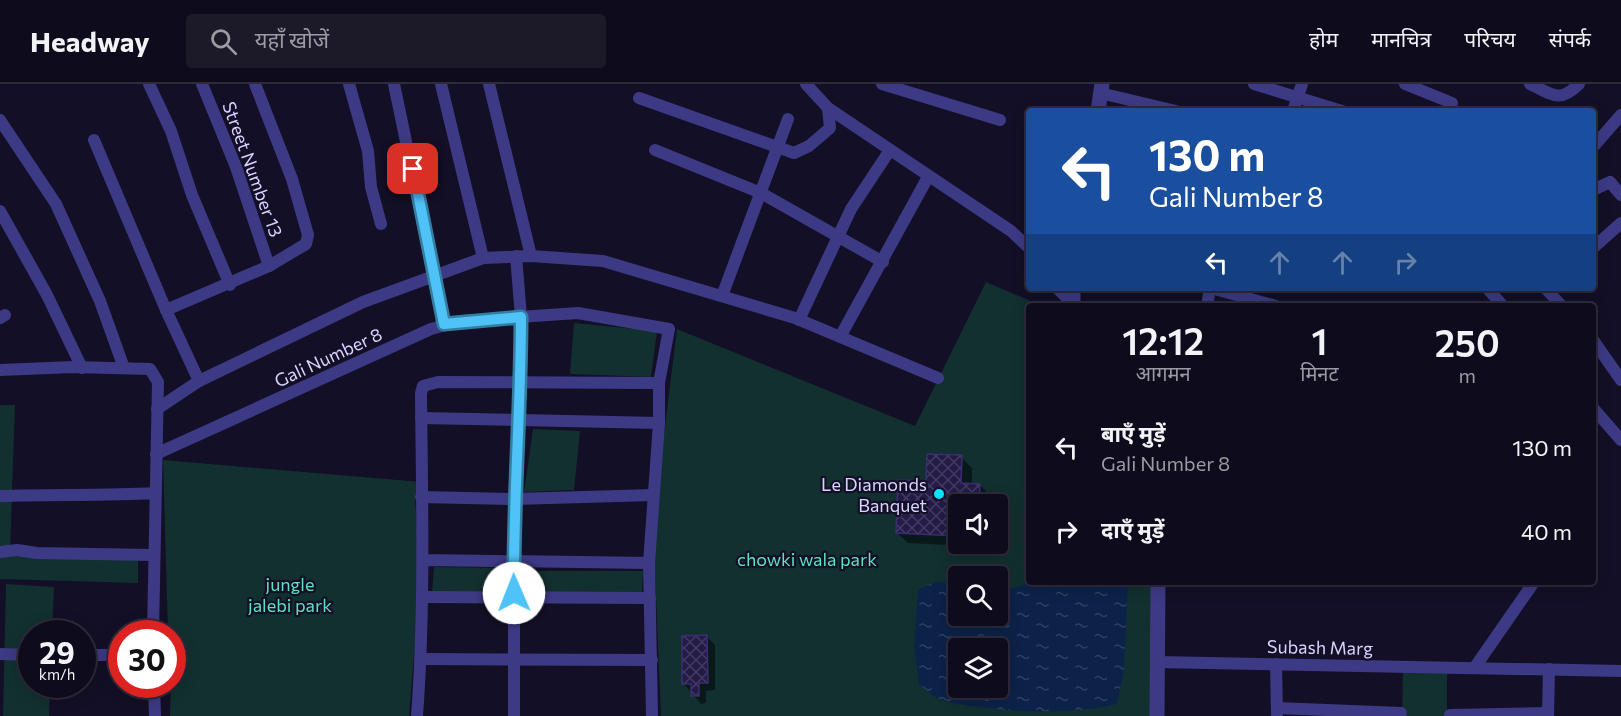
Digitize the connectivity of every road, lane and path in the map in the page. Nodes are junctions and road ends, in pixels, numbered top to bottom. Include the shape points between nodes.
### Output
1 (149, 84) edge
2 (202, 84) edge
3 (255, 84) edge
4 (349, 84) edge
5 (394, 84) edge
6 (441, 84) edge
7 (489, 84) edge
8 (806, 84) edge
9 (882, 84) edge
10 (1254, 84) edge
11 (1302, 84) edge
12 (1405, 84) edge
13 (1530, 84) edge
14 (1579, 84) edge
15 (1101, 89) edge
16 (639, 98) dead end
17 (1298, 99) junction
18 (1452, 103) dead end
19 (828, 108) junction
20 (1098, 108) edge
21 (1166, 108) edge
22 (1294, 108) edge
23 (1331, 108) edge
24 (1621, 115) edge
25 (788, 119) dead end
26 (0, 120) edge
27 (1000, 120) dead end
28 (94, 140) dead end
29 (1596, 144) edge
30 (778, 149) junction
31 (655, 150) dead end
32 (890, 150) junction
33 (928, 177) junction
34 (1596, 189) edge
35 (761, 193) junction
36 (1621, 195) edge
37 (0, 211) edge
38 (1621, 223) edge
39 (381, 224) dead end
40 (838, 236) junction
41 (1026, 245) edge
42 (1596, 245) edge
43 (516, 256) junction
44 (531, 256) junction
45 (483, 258) junction
46 (883, 262) junction
47 (269, 266) junction
48 (436, 276) junction
49 (230, 285) junction
50 (1222, 291) edge
51 (1490, 291) edge
52 (1549, 291) edge
53 (722, 296) junction
54 (1265, 303) edge
55 (1500, 303) edge
56 (1559, 303) edge
57 (166, 310) junction
58 (521, 317) junction
59 (799, 320) junction
60 (444, 324) junction
61 (840, 337) junction
62 (1596, 344) edge
63 (82, 368) junction
64 (124, 368) junction
65 (0, 370) edge
66 (938, 378) dead end
67 (1621, 380) edge
68 (199, 381) junction
69 (521, 381) junction
70 (658, 383) junction
71 (157, 409) junction
72 (1596, 411) edge
73 (421, 418) junction
74 (520, 420) junction
75 (659, 423) junction
76 (1621, 440) edge
77 (156, 454) junction
78 (155, 493) junction
79 (653, 495) junction
80 (0, 496) edge
81 (421, 497) junction
82 (514, 499) junction
83 (0, 552) edge
84 (152, 555) junction
85 (424, 560) junction
86 (514, 560) junction
87 (649, 563) junction
88 (1158, 585) edge
89 (1166, 585) edge
90 (1532, 585) edge
91 (423, 597) junction
92 (650, 598) junction
93 (514, 599) junction
94 (153, 620) edge
95 (0, 654) edge
96 (18, 655) edge
97 (421, 659) junction
98 (514, 660) junction
99 (652, 660) junction
100 (1161, 662) junction
101 (1276, 664) junction
102 (1475, 667) junction
103 (1549, 669) junction
104 (1621, 671) edge
105 (154, 698) edge
106 (1277, 712) edge
107 (1401, 712) dead end
108 (1548, 714) edge
109 (1449, 715) edge
110 (155, 716) edge
111 (417, 716) edge
112 (514, 716) edge
113 (652, 716) edge
114 (1157, 716) edge
115 (1165, 716) edge

1 - 49 street
2 - 47 street, Street Number 13 via 236,167
3 - 47 street via 292,179 308,235 300,250
4 - 39 street via 368,151 371,187
5 - 48 street
6 - 45 street
7 - 44 street
8 - 19 street
9 - 27 street
10 - 17 street
11 - 17 street
12 - 18 street
13 - 14 street via 1559,97
15 - 20 street
15 - 21 street
16 - 30 street
17 - 22 street
17 - 23 street
19 - 30 street via 830,128 809,146 794,153
19 - 32 street
24 - 29 street
25 - 30 street
26 - 64 street via 60,214 100,301
28 - 57 street
30 - 35 street
31 - 35 street
32 - 33 street
32 - 40 street
33 - 41 street via 1011,231
33 - 46 street
34 - 36 street via 1610,182
35 - 40 street
35 - 53 street
37 - 63 street
38 - 42 street
40 - 46 street
40 - 59 street
43 - 44 street
43 - 45 street
43 - 58 street
44 - 53 street via 603,261
45 - 48 street
46 - 61 street
47 - 49 street
48 - 60 street
48 - 68 street via 363,302
49 - 57 street
50 - 54 street
51 - 55 street
52 - 56 street
53 - 59 street
57 - 68 street
58 - 60 street, Gali Number 8
58 - 69 street
58 - 70 street, Gali Number 8 via 578,313 669,329
59 - 61 street
60 - 77 street, Gali Number 8
61 - 66 street
62 - 67 street
63 - 64 street
63 - 65 street
64 - 71 street via 150,369 156,375
68 - 71 street
69 - 70 street
69 - 73 street via 429,383 421,393
69 - 74 street
70 - 75 street
71 - 77 street
72 - 76 street
73 - 74 street
73 - 81 street
74 - 75 street
74 - 82 street
75 - 79 street
77 - 78 street
78 - 80 street
78 - 84 street
79 - 82 street
79 - 87 street
81 - 82 street
81 - 85 street
82 - 86 street
83 - 84 street
84 - 94 street
85 - 86 street
85 - 91 street
86 - 87 street
86 - 93 street
87 - 92 street
88 - 100 street
89 - 100 street
90 - 102 street
91 - 93 street
91 - 97 street
92 - 93 street
92 - 99 street
93 - 98 street
95 - 96 street
97 - 98 street
97 - 111 street
98 - 99 street
98 - 112 street
99 - 113 street
100 - 101 street, Subash Marg
100 - 114 street
100 - 115 street
101 - 102 street, Subash Marg
101 - 106 street
102 - 103 street, Subash Marg
103 - 104 street, Subash Marg
103 - 108 street
105 - 110 street
106 - 107 street
108 - 109 street

